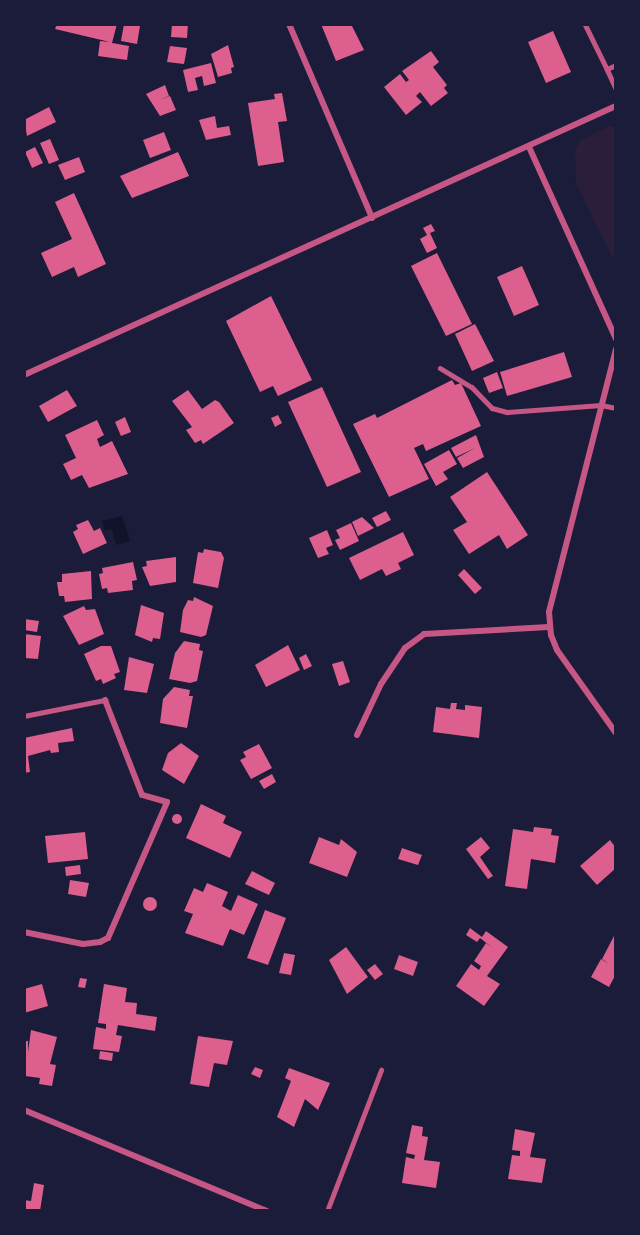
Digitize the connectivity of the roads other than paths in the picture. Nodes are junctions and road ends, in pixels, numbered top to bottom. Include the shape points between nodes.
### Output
1 (290, 24) edge
2 (585, 24) edge
3 (616, 65) edge
4 (607, 69) junction
5 (616, 88) edge
6 (616, 106) edge
7 (529, 147) junction
8 (372, 218) junction
9 (616, 339) edge
10 (616, 350) edge
11 (440, 368) dead end
12 (24, 375) edge
13 (601, 405) junction
14 (616, 408) edge
15 (549, 627) junction
16 (105, 700) joint
17 (24, 716) edge
18 (616, 733) edge
19 (357, 735) dead end
20 (24, 932) edge
21 (381, 1070) dead end
22 (24, 1110) edge
23 (267, 1211) edge
24 (327, 1211) edge

1 - 8 street
2 - 4 lane
3 - 4 lane
4 - 5 lane
6 - 7 street
7 - 8 street
7 - 9 street
8 - 12 street
10 - 13 street
11 - 13 lane via 472,387 492,408 507,412
13 - 14 lane
13 - 15 street via 569,526
15 - 18 street via 557,650
15 - 19 street via 424,634 405,648 381,684
16 - 17 lane
16 - 20 street via 142,795 167,802 108,938 82,944
21 - 24 lane
22 - 23 street

